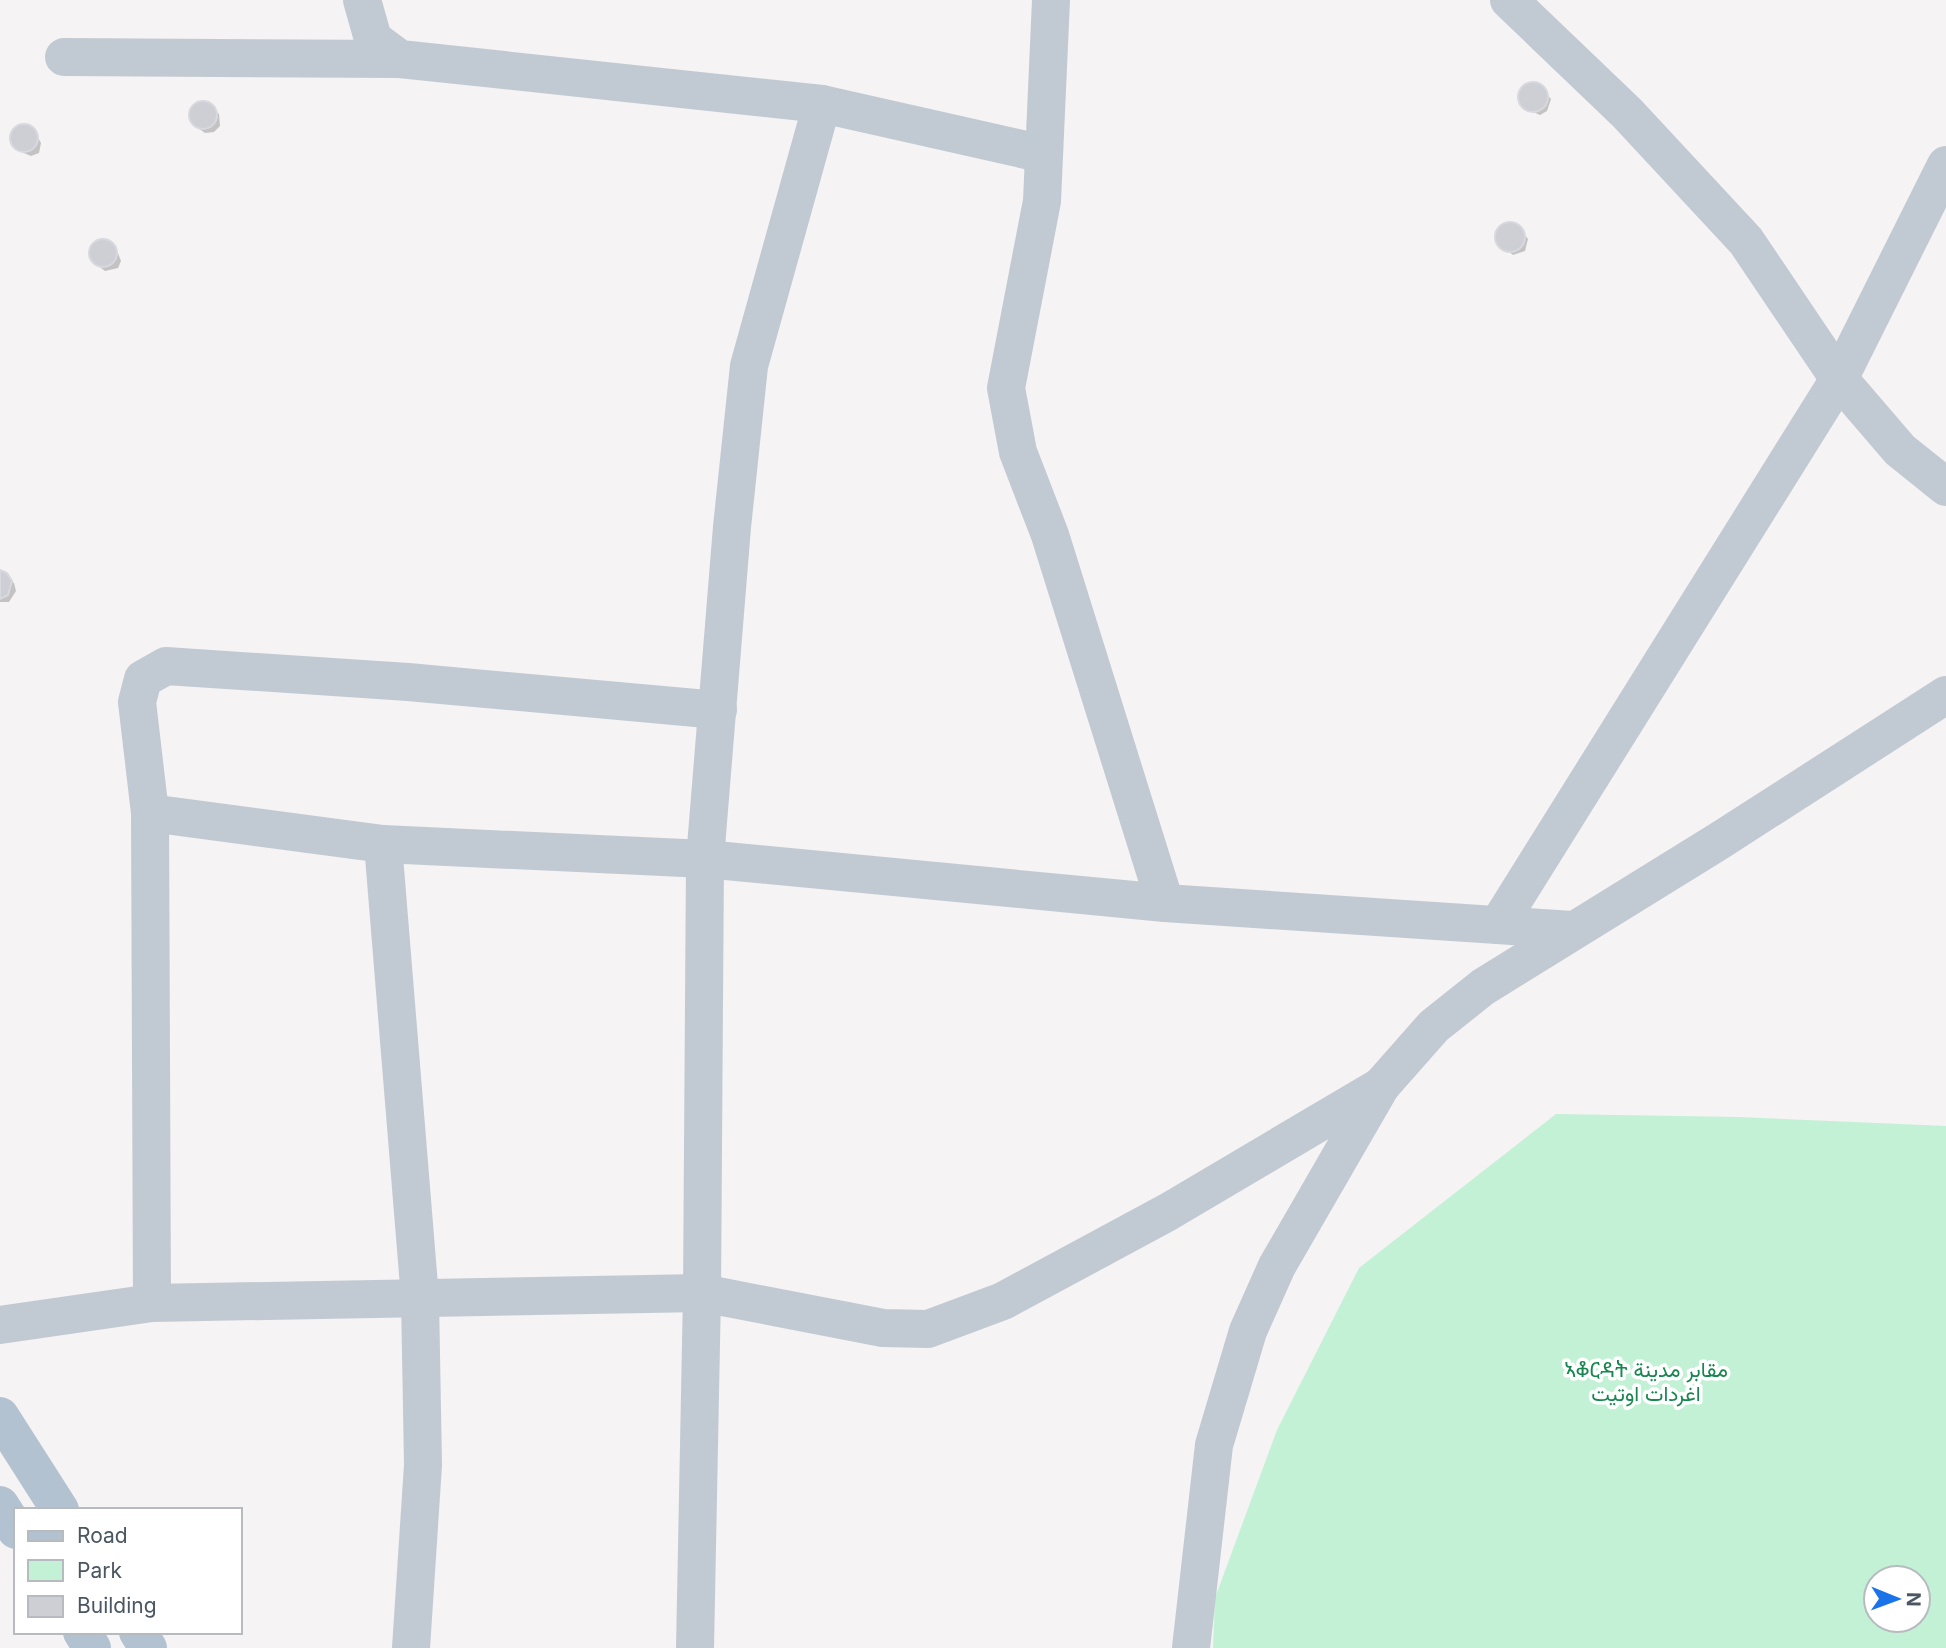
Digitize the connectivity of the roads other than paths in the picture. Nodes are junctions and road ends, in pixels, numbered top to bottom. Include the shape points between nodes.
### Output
1 (362, 0) edge
2 (1051, 0) edge
3 (1509, 0) edge
4 (64, 57) dead end
5 (400, 59) junction
6 (822, 104) junction
7 (1044, 154) junction
8 (1946, 165) edge
9 (1839, 379) junction
10 (1946, 487) edge
11 (1946, 695) edge
12 (718, 710) junction
13 (149, 813) junction
14 (383, 844) junction
15 (705, 859) junction
16 (1165, 903) junction
17 (1498, 925) junction
18 (1572, 930) junction
19 (1381, 1086) junction
20 (702, 1293) junction
21 (421, 1298) junction
22 (152, 1303) junction
23 (0, 1325) edge
24 (0, 1416) edge
25 (0, 1505) edge
26 (59, 1508) edge
27 (14, 1527) edge
28 (1198, 1592) junction
29 (411, 1648) edge
30 (695, 1648) edge
31 (1165, 1648) edge
32 (1191, 1648) edge

1 - 5 street via 373,39
2 - 7 street
3 - 9 street via 1627,113 1746,241
4 - 5 street
5 - 6 street
6 - 7 street
6 - 12 street via 749,366
7 - 16 street via 1042,201 1006,388 1018,452 1050,535
8 - 9 street
9 - 10 street via 1900,450
9 - 17 street
11 - 18 street
12 - 13 street via 166,666 143,679 137,702
12 - 15 street
13 - 14 street
13 - 22 street
14 - 15 street
14 - 21 street
15 - 16 street
15 - 20 street
16 - 17 street
17 - 18 street
18 - 19 street via 1483,987 1434,1026
19 - 20 street via 1168,1212 1003,1301 928,1329 883,1328
19 - 28 street via 1277,1266 1248,1331 1214,1446
20 - 21 street
20 - 30 street
21 - 22 street
21 - 29 street via 422,1465
22 - 23 street
24 - 26 main road
25 - 27 main road
28 - 31 street
28 - 32 street

